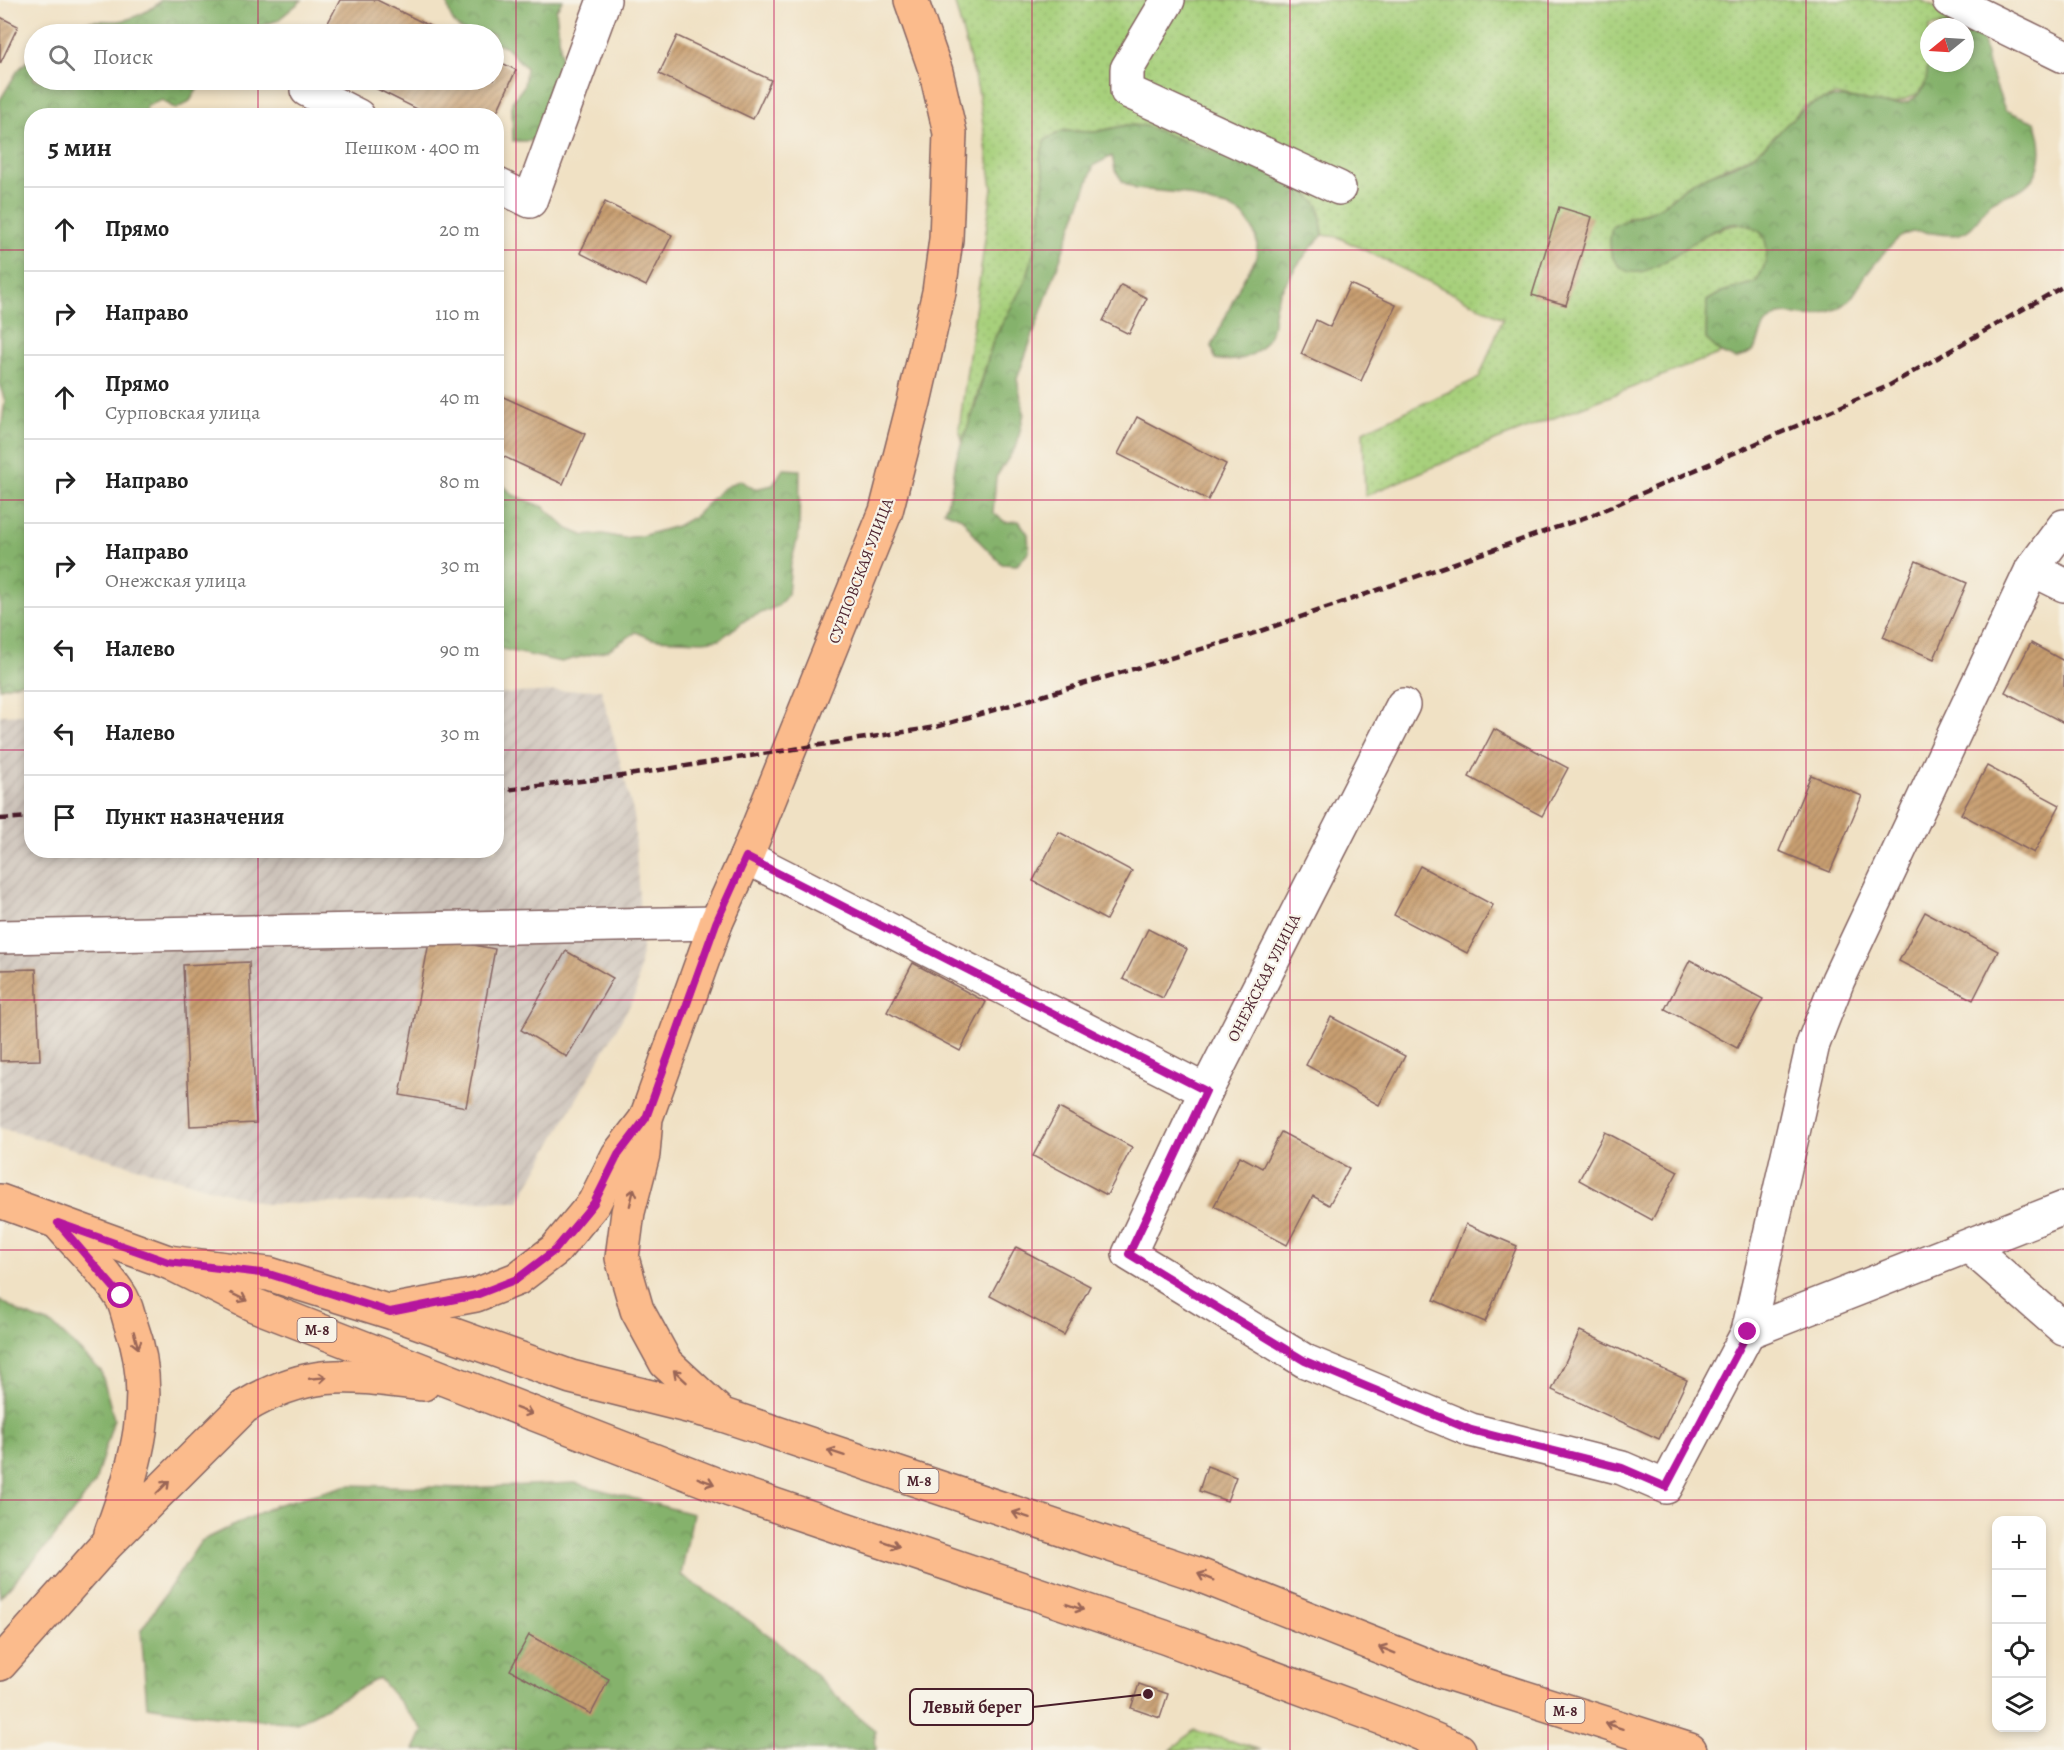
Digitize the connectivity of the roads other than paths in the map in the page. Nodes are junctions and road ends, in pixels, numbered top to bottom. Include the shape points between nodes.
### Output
1 (604, 0) edge
2 (911, 0) edge
3 (1168, 0) edge
4 (1949, 0) edge
5 (2064, 56) edge
6 (307, 90) dead end
7 (342, 108) edge
8 (504, 188) edge
9 (1339, 188) dead end
10 (2064, 526) edge
11 (2032, 569) junction
12 (2064, 585) edge
13 (1403, 705) dead end
14 (746, 857) junction
15 (716, 923) junction
16 (0, 937) edge
17 (1206, 1091) junction
18 (646, 1118) junction
19 (0, 1201) edge
20 (2064, 1208) edge
21 (58, 1223) junction
22 (1969, 1246) junction
23 (168, 1262) junction
24 (390, 1312) junction
25 (2064, 1329) edge
26 (1748, 1332) junction
27 (470, 1390) junction
28 (723, 1415) junction
29 (107, 1544) junction
30 (0, 1664) edge
31 (1460, 1750) edge
32 (1690, 1750) edge

1 - 8 street via 530,201
2 - 14 main road, СУРПОВСКАЯ УЛИЦА via 936,72 950,133 946,239 939,292 886,512
3 - 9 street via 1127,69 1126,91
4 - 5 street
6 - 7 street
10 - 11 street
11 - 12 street
11 - 26 street via 1838,980 1813,1044
13 - 17 street, ОНЕЖСКАЯ УЛИЦА
14 - 15 main road, СУРПОВСКАЯ УЛИЦА
14 - 17 street
15 - 16 street
15 - 18 main road, СУРПОВСКАЯ УЛИЦА
17 - 26 street, ОНЕЖСКАЯ УЛИЦА via 1129,1254 1305,1361 1471,1430 1622,1468 1666,1487
18 - 24 main road via 618,1155 594,1203 555,1250 517,1279 476,1295
28 -> 18 main road via 666,1363 637,1310 622,1258 628,1212 643,1154
19 - 21 main road
20 - 22 street
21 - 23 main road
21 -> 29 main road via 121,1296 137,1340 144,1381 142,1426 131,1480
22 - 25 street
22 - 26 street
23 - 24 main road, М-8 via 269,1274
23 -> 27 main road, М-8 via 254,1305
24 - 28 main road, М-8 via 571,1377
29 -> 27 main road via 244,1407 272,1390 306,1379 348,1376
27 -> 31 main road, М-8 via 730,1490 1175,1641
32 -> 28 main road, М-8 via 1441,1671 1194,1572
29 - 30 main road

